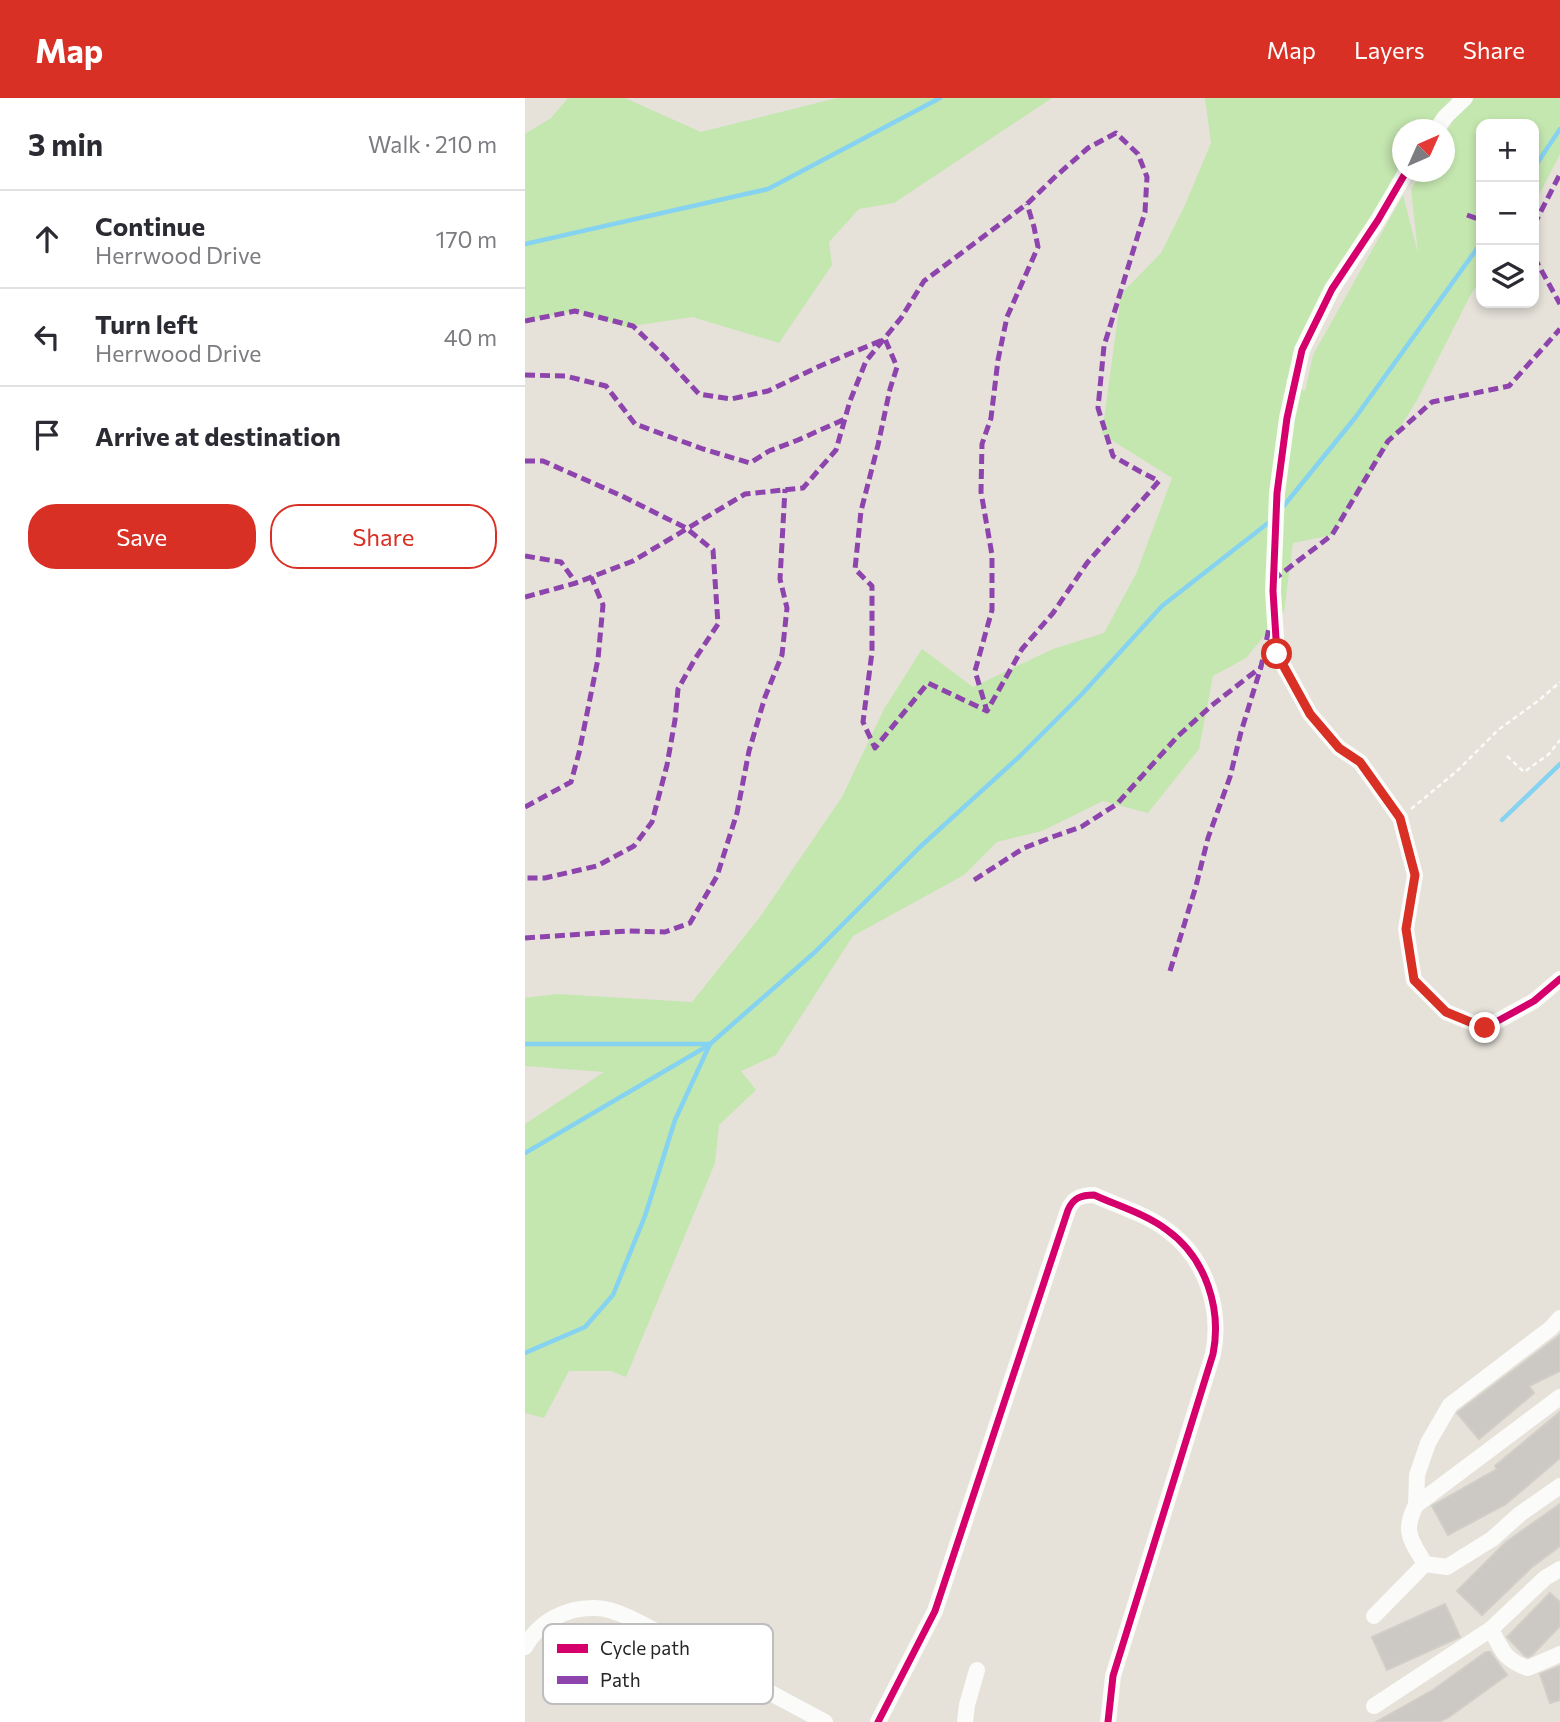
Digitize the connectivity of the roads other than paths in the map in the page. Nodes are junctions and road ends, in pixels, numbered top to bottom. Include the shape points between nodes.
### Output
1 (1465, 98) edge
2 (1444, 119) edge
3 (1400, 182) edge
4 (1560, 979) edge
5 (1560, 1318) edge
6 (1560, 1397) edge
7 (1560, 1486) edge
8 (1416, 1505) junction
9 (1425, 1564) junction
10 (1560, 1569) edge
11 (1374, 1616) dead end
12 (544, 1624) edge
13 (641, 1624) edge
14 (543, 1625) edge
15 (1491, 1629) junction
16 (525, 1647) edge
17 (1560, 1654) edge
18 (977, 1670) dead end
19 (773, 1694) edge
20 (1374, 1706) dead end
21 (825, 1722) edge
22 (878, 1722) edge
23 (965, 1722) edge
24 (1108, 1722) edge

1 - 2 street
3 - 4 street via 1332,289 1302,349 1277,493 1273,591 1277,654 1310,714 1339,748 1360,762 1400,818 1415,875 1406,929 1414,980 1446,1012 1485,1028 1534,1001
5 - 8 street via 1450,1405 1428,1443 1417,1475
6 - 8 street
7 - 9 street via 1447,1567
8 - 9 street via 1409,1520 1410,1538
9 - 11 street
10 - 15 street
12 - 13 street via 577,1610 597,1608
14 - 16 street
15 - 17 street via 1514,1664 1528,1668
15 - 20 street
18 - 23 street
19 - 21 street
22 - 24 street via 935,1611 1068,1210 1085,1195 1155,1222 1180,1241 1205,1278 1216,1318 1209,1367 1113,1676

